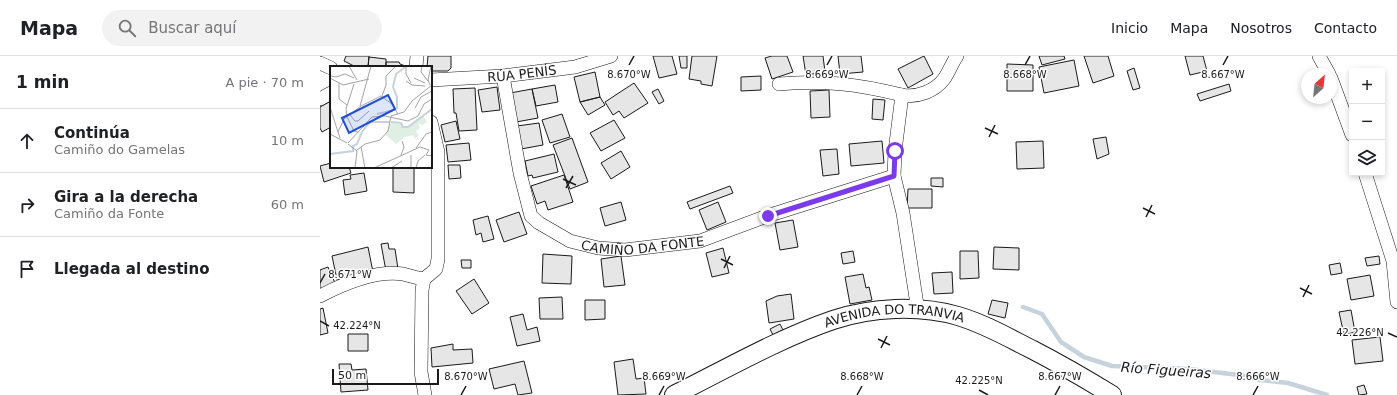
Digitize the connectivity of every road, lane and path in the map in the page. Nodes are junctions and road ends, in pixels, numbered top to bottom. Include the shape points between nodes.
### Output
1 (417, 56) edge
2 (611, 56) edge
3 (957, 56) edge
4 (1319, 56) edge
5 (320, 63) edge
6 (416, 66) edge
7 (330, 68) edge
8 (1326, 68) edge
9 (502, 76) junction
10 (432, 80) edge
11 (778, 84) dead end
12 (330, 94) edge
13 (1337, 94) edge
14 (902, 95) junction
15 (320, 99) edge
16 (432, 126) edge
17 (1349, 127) edge
18 (894, 176) junction
19 (1366, 176) edge
20 (424, 280) junction
21 (320, 296) edge
22 (1397, 302) edge
23 (918, 311) junction
24 (425, 395) edge
25 (674, 395) edge
26 (1112, 395) edge

1 - 6 street
2 - 9 street, RÚA PENÍS via 575,66
3 - 14 street via 944,79 928,92 910,97
4 - 8 street
5 - 7 street
9 - 10 street, RÚA PENÍS
9 - 18 street, CAMIÑO DA FONTE via 520,173 531,216 570,241 598,248 625,250 700,241 768,216
11 - 14 street via 810,81 863,86
12 - 15 street
13 - 17 street
14 - 18 street
16 - 20 street via 438,152 438,259 436,269
18 - 23 street via 903,212
19 - 22 street via 1393,261
20 - 21 street via 402,274 373,276 341,285
20 - 24 street via 421,372
23 - 25 main road, AVENIDA DO TRANVIA via 888,309 834,320 797,335
23 - 26 main road, AVENIDA DO TRANVIA via 958,316 982,325 1055,362

